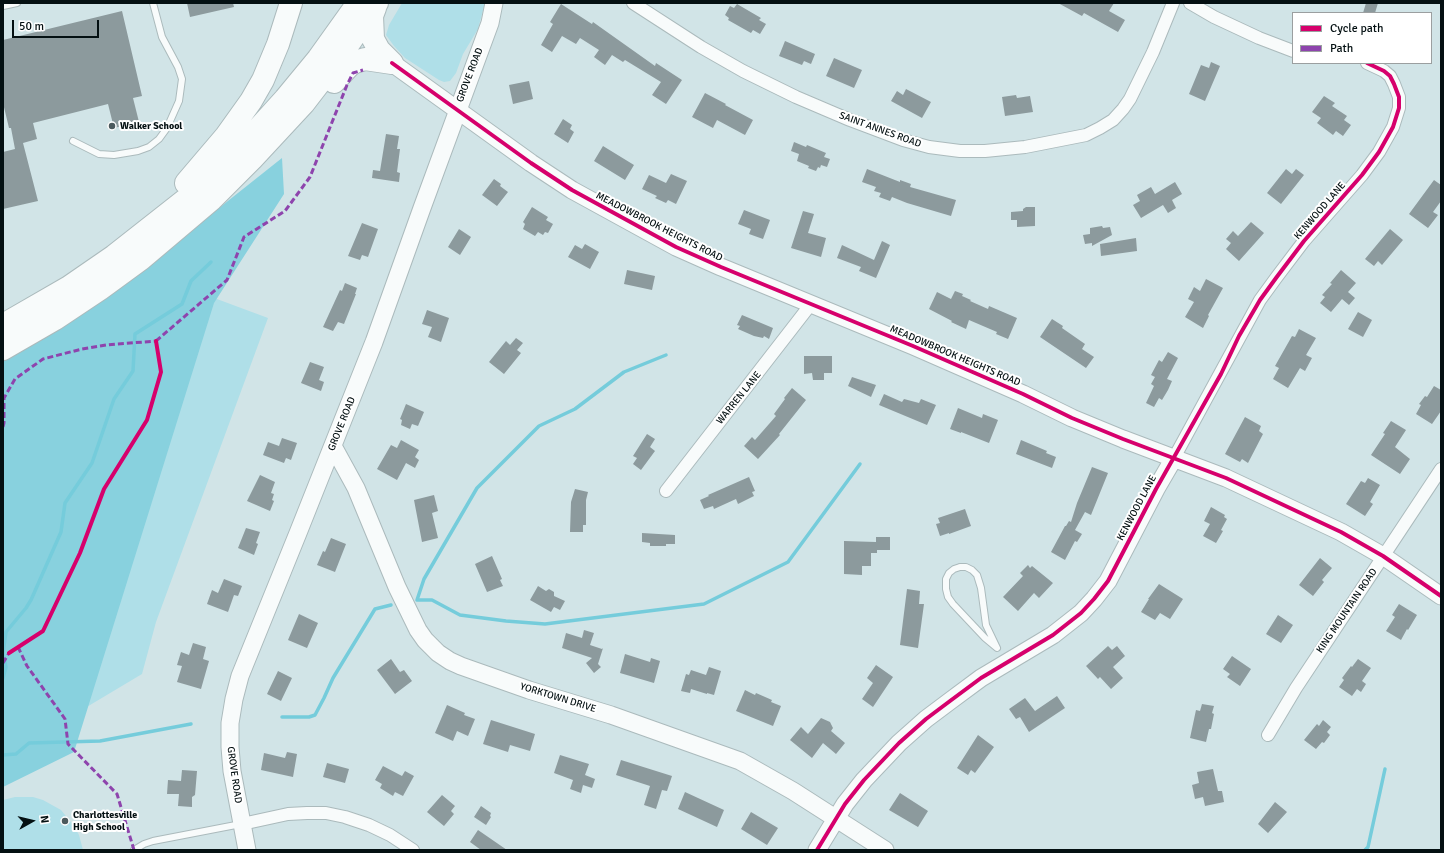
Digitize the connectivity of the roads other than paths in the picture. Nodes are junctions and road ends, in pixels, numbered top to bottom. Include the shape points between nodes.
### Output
1 (18, 3) edge
2 (153, 3) edge
3 (291, 3) edge
4 (370, 3) edge
5 (494, 3) edge
6 (633, 3) edge
7 (1173, 3) edge
8 (1190, 3) edge
9 (3, 6) edge
10 (1292, 51) edge
11 (392, 63) junction
12 (1369, 64) edge
13 (304, 103) junction
14 (458, 110) junction
15 (73, 141) dead end
16 (83, 277) junction
17 (811, 304) junction
18 (3, 325) edge
19 (3, 349) edge
20 (333, 446) junction
21 (1174, 458) junction
22 (1441, 469) edge
23 (666, 491) dead end
24 (1383, 556) junction
25 (1441, 596) edge
26 (1003, 655) junction
27 (1268, 735) dead end
28 (836, 818) junction
29 (242, 824) junction
30 (134, 850) edge
31 (247, 850) edge
32 (413, 850) edge
33 (817, 850) edge
34 (884, 850) edge

1 - 9 lane
2 - 15 lane via 162,37 182,79 180,101 167,128 149,147 119,154 99,154
3 - 16 highway via 263,80 226,136 184,184
4 - 11 highway via 373,39 379,50
4 - 13 highway via 341,55
4 - 16 highway via 247,141 215,173 153,226
5 - 14 street, GROVE ROAD via 490,23
6 - 7 street, SAINT ANNES ROAD via 701,47 796,97 903,140 960,151 1024,147 1086,134 1113,120 1130,99
8 - 10 street via 1214,17
11 - 13 highway via 365,59 350,64 325,92
11 - 14 street, MEADOWBROOK HEIGHTS ROAD
12 - 21 street, KENWOOD LANE via 1384,71 1394,84 1399,108 1393,127 1362,175 1304,241 1260,300
13 - 19 highway via 212,198 147,254 100,289
14 - 17 street, MEADOWBROOK HEIGHTS ROAD via 531,163 614,214 676,247
14 - 20 street, GROVE ROAD via 374,342
16 - 18 highway
17 - 21 street, MEADOWBROOK HEIGHTS ROAD via 913,346 1080,421
17 - 23 street, WARREN LANE
20 - 28 street, YORKTOWN DRIVE via 356,488 418,630 438,653 461,666 529,690 611,714 740,761
20 - 29 street, GROVE ROAD via 240,676 234,699 230,747
21 - 24 street, MEADOWBROOK HEIGHTS ROAD via 1205,469 1341,532
21 - 26 street, KENWOOD LANE via 1108,581 1094,599 1053,635
22 - 24 street, KING MOUNTAIN ROAD
24 - 25 street, MEADOWBROOK HEIGHTS ROAD
24 - 27 street, KING MOUNTAIN ROAD
26 - 26 lane via 986,625 977,575 966,567 954,569 946,579 948,597
26 - 28 street, KENWOOD LANE via 981,678 910,734 864,780
28 - 33 street, KENWOOD LANE
28 - 34 street, YORKTOWN DRIVE
29 - 30 lane via 153,841
29 - 31 street, GROVE ROAD
29 - 32 street via 288,814 326,814 369,825

